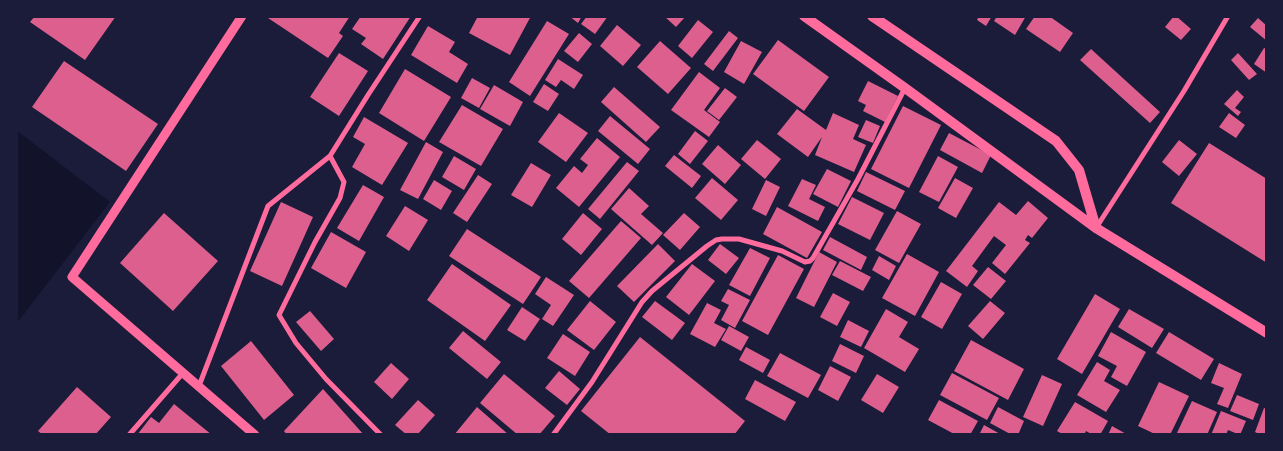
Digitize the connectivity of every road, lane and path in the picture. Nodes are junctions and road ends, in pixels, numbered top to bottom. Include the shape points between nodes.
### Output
1 (242, 16) edge
2 (420, 16) edge
3 (804, 16) edge
4 (872, 16) edge
5 (1228, 16) edge
6 (906, 88) junction
7 (330, 156) junction
8 (1096, 228) junction
9 (1267, 333) edge
10 (183, 373) junction
11 (199, 386) junction
12 (129, 435) edge
13 (256, 435) edge
14 (381, 435) edge
15 (553, 435) edge

1 - 10 street via 72,277
2 - 7 street
3 - 6 main road
4 - 8 main road via 1056,141 1079,170
5 - 8 street
6 - 8 main road
6 - 15 street via 810,261 739,239 716,240 707,246 642,302 592,382
7 - 11 street via 268,206
7 - 14 street via 344,182 340,198 314,242 280,315 296,344
8 - 9 main road
10 - 11 street
10 - 12 street
11 - 13 street

